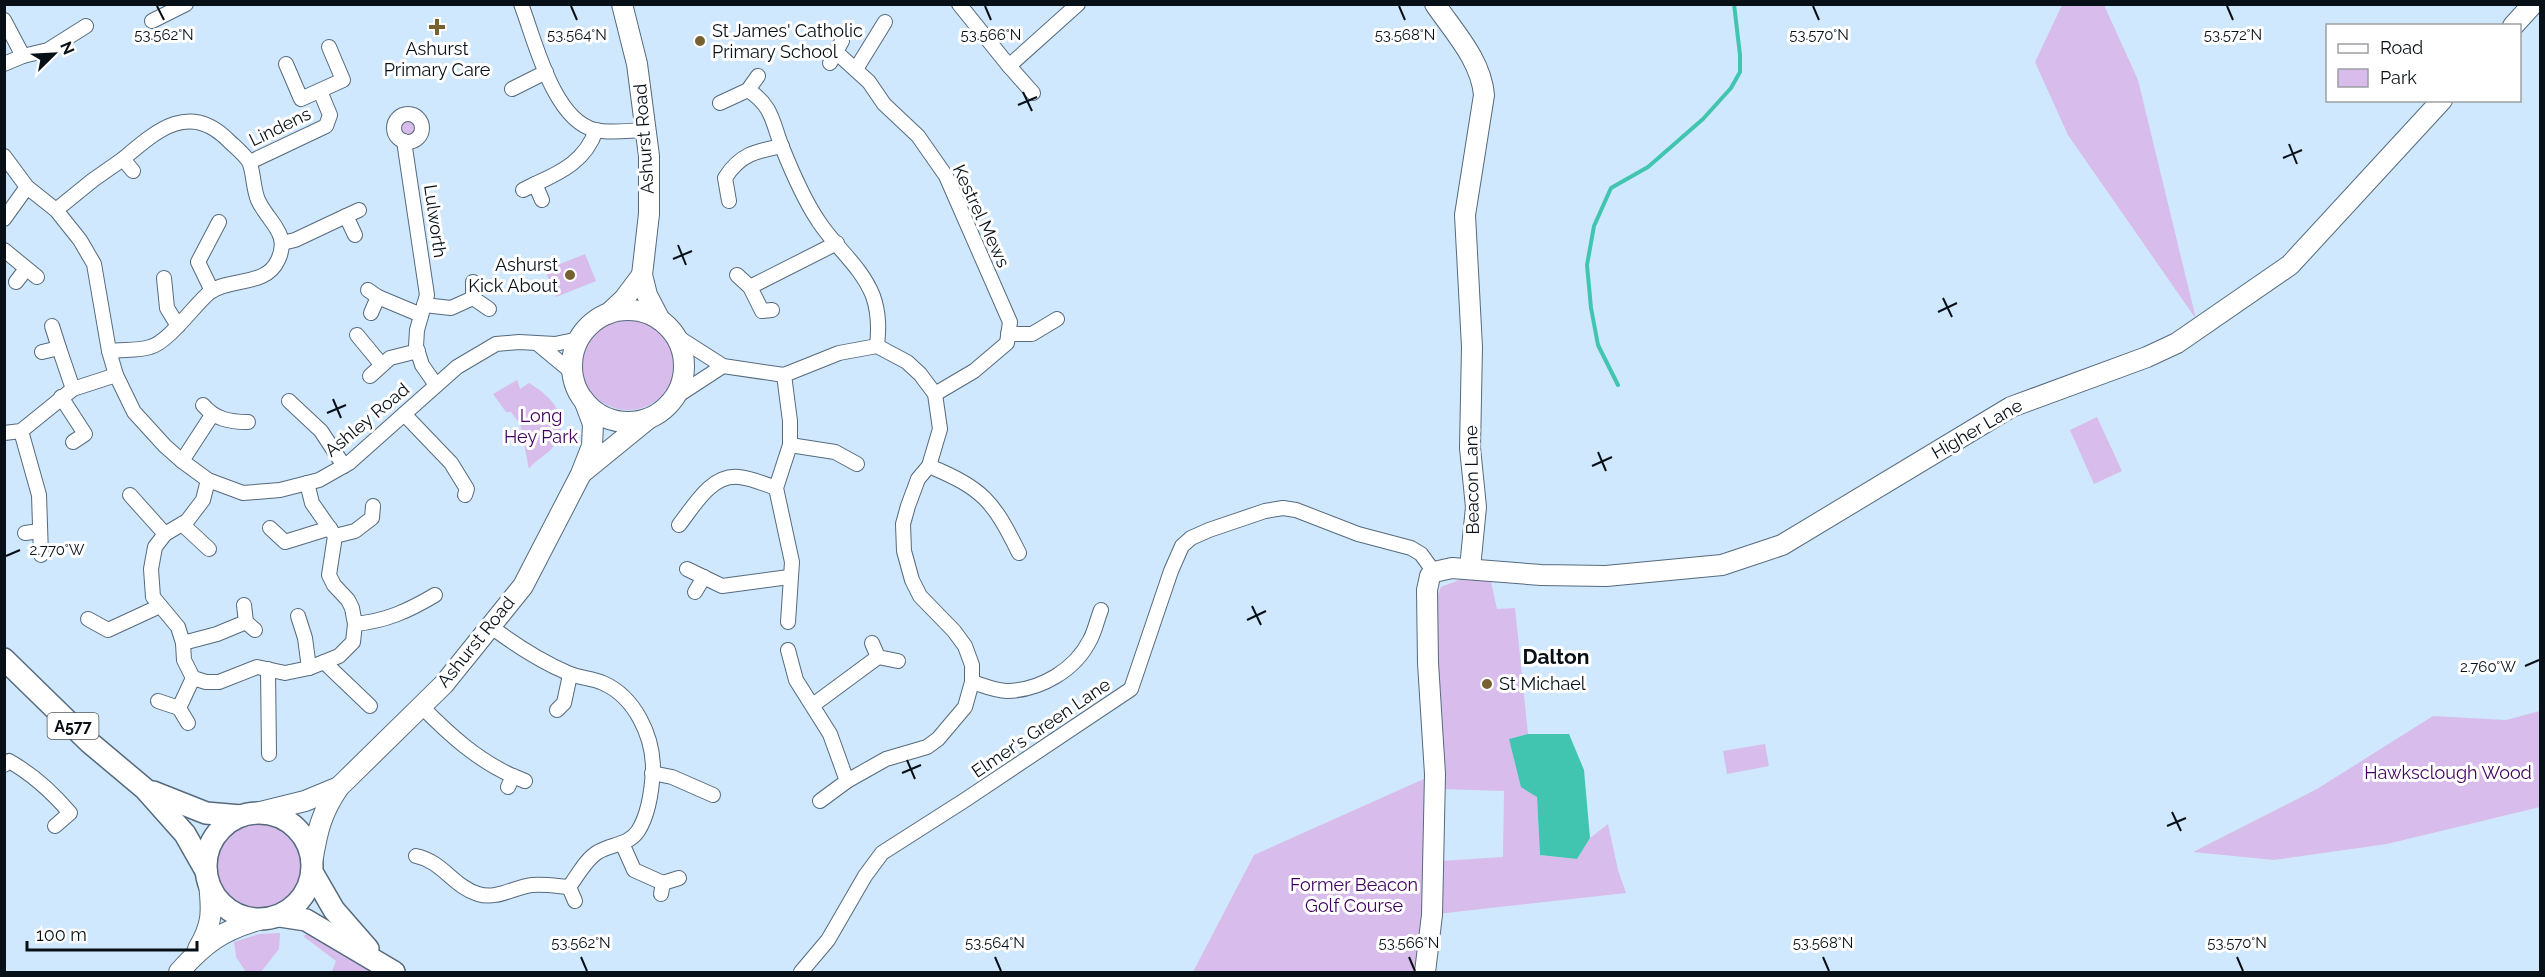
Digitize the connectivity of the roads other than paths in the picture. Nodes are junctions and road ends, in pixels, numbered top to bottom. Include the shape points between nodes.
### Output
1 (186, 4) edge
2 (522, 4) edge
3 (622, 4) edge
4 (959, 4) edge
5 (1078, 4) edge
6 (1435, 4) edge
7 (2533, 4) edge
8 (4, 20) edge
9 (152, 21) dead end
10 (885, 22) dead end
11 (2515, 24) edge
12 (86, 26) dead end
13 (329, 47) dead end
14 (836, 52) dead end
15 (23, 56) junction
16 (4, 64) edge
17 (286, 64) dead end
18 (1009, 66) junction
19 (856, 69) junction
20 (546, 72) junction
21 (758, 76) dead end
22 (512, 89) dead end
23 (748, 90) junction
24 (320, 91) junction
25 (1033, 93) dead end
26 (2440, 102) edge
27 (720, 103) dead end
28 (596, 130) junction
29 (647, 130) junction
30 (404, 141) dead end
31 (782, 146) junction
32 (4, 156) edge
33 (123, 159) junction
34 (250, 162) junction
35 (132, 171) dead end
36 (27, 188) junction
37 (542, 200) dead end
38 (729, 201) dead end
39 (56, 210) junction
40 (4, 219) edge
41 (219, 222) dead end
42 (355, 236) dead end
43 (282, 243) junction
44 (837, 243) junction
45 (4, 250) edge
46 (643, 268) junction
47 (737, 275) dead end
48 (164, 278) dead end
49 (16, 282) dead end
50 (473, 282) dead end
51 (750, 287) junction
52 (212, 291) junction
53 (473, 298) junction
54 (489, 309) dead end
55 (423, 310) junction
56 (772, 310) dead end
57 (371, 313) dead end
58 (608, 314) junction
59 (1057, 319) dead end
60 (660, 320) junction
61 (52, 326) dead end
62 (178, 326) junction
63 (1008, 334) junction
64 (357, 335) dead end
65 (676, 336) junction
66 (579, 339) junction
67 (538, 344) junction
68 (877, 346) junction
69 (59, 348) junction
70 (109, 351) junction
71 (418, 351) junction
72 (42, 352) dead end
73 (381, 364) junction
74 (723, 366) junction
75 (573, 373) junction
76 (116, 375) junction
77 (784, 375) junction
78 (370, 376) dead end
79 (436, 385) junction
80 (67, 393) junction
81 (935, 394) junction
82 (674, 398) junction
83 (584, 400) junction
84 (289, 401) dead end
85 (404, 414) junction
86 (648, 419) junction
87 (248, 422) dead end
88 (21, 431) junction
89 (4, 433) edge
90 (790, 446) junction
91 (94, 447) dead end
92 (182, 461) junction
93 (857, 464) dead end
94 (344, 466) junction
95 (929, 466) junction
96 (581, 474) junction
97 (208, 480) junction
98 (307, 483) junction
99 (776, 488) junction
100 (130, 495) dead end
101 (465, 495) dead end
102 (376, 516) dead end
103 (182, 524) junction
104 (679, 525) dead end
105 (270, 528) dead end
106 (40, 531) junction
107 (333, 532) junction
108 (25, 533) dead end
109 (165, 534) junction
110 (211, 552) dead end
111 (1019, 553) dead end
112 (41, 555) dead end
113 (1470, 568) junction
114 (687, 569) dead end
115 (1434, 572) junction
116 (704, 577) junction
117 (789, 577) junction
118 (695, 592) dead end
119 (435, 595) dead end
120 (244, 605) dead end
121 (160, 606) junction
122 (1101, 610) dead end
123 (298, 616) dead end
124 (88, 619) dead end
125 (788, 622) dead end
126 (355, 624) junction
127 (490, 626) junction
128 (183, 643) junction
129 (872, 643) dead end
130 (789, 650) dead end
131 (878, 657) junction
132 (4, 659) edge
133 (898, 661) dead end
134 (324, 662) junction
135 (309, 668) junction
136 (268, 669) junction
137 (570, 675) junction
138 (193, 678) junction
139 (972, 682) junction
140 (158, 701) dead end
141 (813, 705) junction
142 (370, 706) dead end
143 (422, 707) junction
144 (179, 708) junction
145 (557, 710) dead end
146 (188, 723) dead end
147 (269, 754) dead end
148 (4, 765) edge
149 (652, 774) junction
150 (847, 781) junction
151 (515, 782) dead end
152 (339, 787) junction
153 (145, 789) junction
154 (713, 795) dead end
155 (820, 801) dead end
156 (247, 815) junction
157 (55, 826) dead end
158 (622, 843) junction
159 (415, 856) dead end
160 (312, 868) junction
161 (208, 877) junction
162 (679, 878) dead end
163 (569, 887) junction
164 (575, 901) dead end
165 (279, 916) junction
166 (259, 920) junction
167 (197, 952) junction
168 (387, 968) edge
169 (179, 972) edge
170 (196, 972) edge
171 (801, 972) edge
172 (1425, 972) edge

1 - 9 street
2 - 20 street
3 - 29 street, Ashurst Road via 637,64
4 - 18 street
5 - 18 street
6 - 113 street, Beacon Lane via 1476,65 1484,95 1464,236 1472,347 1470,448 1476,507
7 - 11 street
8 - 15 street
10 - 19 street
12 - 15 street via 48,50
13 - 24 street, Lindens via 343,80
14 - 19 street, Kestrel Mews
15 - 16 street
17 - 24 street, Lindens via 301,99
18 - 25 street
19 - 63 street, Kestrel Mews via 884,104 918,136 946,176 1010,321
20 - 22 street
20 - 28 street via 565,108
21 - 23 street
23 - 27 street
23 - 31 street via 762,99
24 - 34 street, Lindens via 330,115 326,126
26 - 113 street, Higher Lane via 2290,265 2177,343 2011,407 1782,545 1722,565 1606,576
28 - 29 street
28 - 37 street via 571,167 529,187
29 - 46 street, Ashurst Road via 649,174
30 - 55 street, Lulworth via 427,295
31 - 38 street via 754,152 734,164 725,178
31 - 44 street via 818,222
32 - 36 street, Ashley Road
33 - 34 street, Lindens via 169,125 192,122 206,123 220,132
33 - 35 street
33 - 39 street, Lindens
34 - 43 street, Lindens via 258,201 278,228
36 - 39 street, Ashley Road
36 - 40 street
39 - 70 street, Ashley Road via 94,264
41 - 52 street via 198,262
42 - 43 street via 353,213
43 - 52 street via 278,261 264,275
44 - 51 street
44 - 68 street via 864,275 874,298 880,326
45 - 49 street via 32,273
46 - 58 street
46 - 60 street, Ashurst Road via 647,295
47 - 51 street
48 - 62 street via 168,308
50 - 53 street
51 - 56 street via 762,311
52 - 62 street
53 - 54 street
53 - 55 street via 451,308
55 - 57 street via 373,294
55 - 71 street, Lulworth via 417,330
58 - 60 street via 635,311
58 - 66 street
59 - 63 street via 1032,334
60 - 65 street
61 - 69 street
62 - 70 street via 152,347
63 - 81 street via 1007,343 989,359
64 - 73 street
65 - 74 street
65 - 82 street via 684,370
66 - 67 street, Ashley Road
66 - 75 street
67 - 75 street
67 - 79 street, Ashley Road via 496,344 457,367
68 - 77 street via 839,353
68 - 81 street via 907,362
69 - 72 street
69 - 80 street
70 - 76 street, Ashley Road
71 - 73 street
71 - 79 street, Lulworth via 422,365
73 - 78 street
74 - 77 street
74 - 82 street
75 - 83 street
76 - 80 street
76 - 92 street, Ashley Road via 134,412
77 - 90 street
79 - 85 street, Ashley Road
80 - 88 street
80 - 91 street via 79,438
81 - 95 street via 940,429
82 - 86 street
83 - 86 street via 597,413 613,420
83 - 96 street, Ashurst Road via 593,424 592,446
84 - 94 street via 321,431
85 - 94 street, Ashley Road
85 - 101 street via 458,473 467,489
86 - 96 street, Ashurst Road
87 - 92 street via 232,422 208,410
88 - 89 street
88 - 106 street via 39,495
90 - 93 street via 835,452
90 - 99 street
92 - 97 street, Ashley Road
94 - 98 street, Ashley Road
95 - 111 street via 962,480 980,493 1001,517
95 - 139 street via 918,479 908,506 903,524 904,551 920,596 965,646 972,665
96 - 127 street, Ashurst Road via 523,585
97 - 98 street, Ashley Road via 243,493
97 - 103 street via 203,500
98 - 107 street via 312,503
99 - 104 street via 740,477 722,478 712,484
99 - 117 street via 792,562
100 - 109 street via 136,511
102 - 107 street via 355,531
103 - 109 street
103 - 110 street
105 - 107 street via 285,542
106 - 108 street
106 - 112 street
107 - 126 street via 329,575 348,600
109 - 121 street via 155,547 151,569 153,597
113 - 115 street
114 - 116 street
115 - 171 street, Elmer's Green Lane via 1411,548 1283,508 1191,538 1182,546 1171,571 1131,689 882,853 828,940
115 - 172 street via 1427,590 1434,774 1432,915
116 - 117 street via 722,586
116 - 118 street
117 - 125 street
119 - 126 street via 391,618
120 - 128 street via 250,626
121 - 124 street via 108,630
121 - 128 street via 178,627
122 - 139 street via 1090,640 1075,663 1053,679 1005,691
123 - 135 street
126 - 134 street via 353,642 339,656
127 - 137 street
127 - 143 street, Ashurst Road
128 - 138 street via 184,660
129 - 131 street
130 - 141 street via 796,680
131 - 133 street
131 - 141 street
132 - 153 main road, A577 via 89,742
134 - 135 street
134 - 142 street
135 - 136 street via 285,673
136 - 138 street via 257,667 219,682
136 - 147 street
137 - 145 street via 564,703
137 - 149 street via 604,683 628,701 642,722 653,754
138 - 144 street
139 - 150 street via 965,707 938,739 927,747 886,759
140 - 144 street
141 - 150 street via 830,734
143 - 151 street via 466,748
143 - 152 street, Ashurst Road
144 - 146 street
148 - 157 street via 9,761 17,766 70,813
149 - 154 street via 672,777
149 - 158 street via 643,820 635,835
150 - 155 street
152 - 156 street, Ashurst Road via 305,801
152 - 160 street, Ashurst Road via 320,819
153 - 156 main road, A577 via 206,813
153 - 161 main road, A577 via 185,834
156 - 160 main road, A577 via 266,814 293,825 309,849
156 - 161 main road via 226,825 214,838 207,854
158 - 162 street via 634,870 662,889
158 - 163 street via 594,855
159 - 163 street via 436,864 461,886 481,895 499,895 534,885
160 - 165 main road, A577 via 302,898
160 - 168 main road, A577 via 334,910
161 - 166 main road, A577 via 225,908
161 - 167 street via 211,919
163 - 164 street
165 - 166 main road, A577
165 - 168 main road, A577 via 306,920
166 - 167 street via 224,932
167 - 169 street
167 - 170 street

